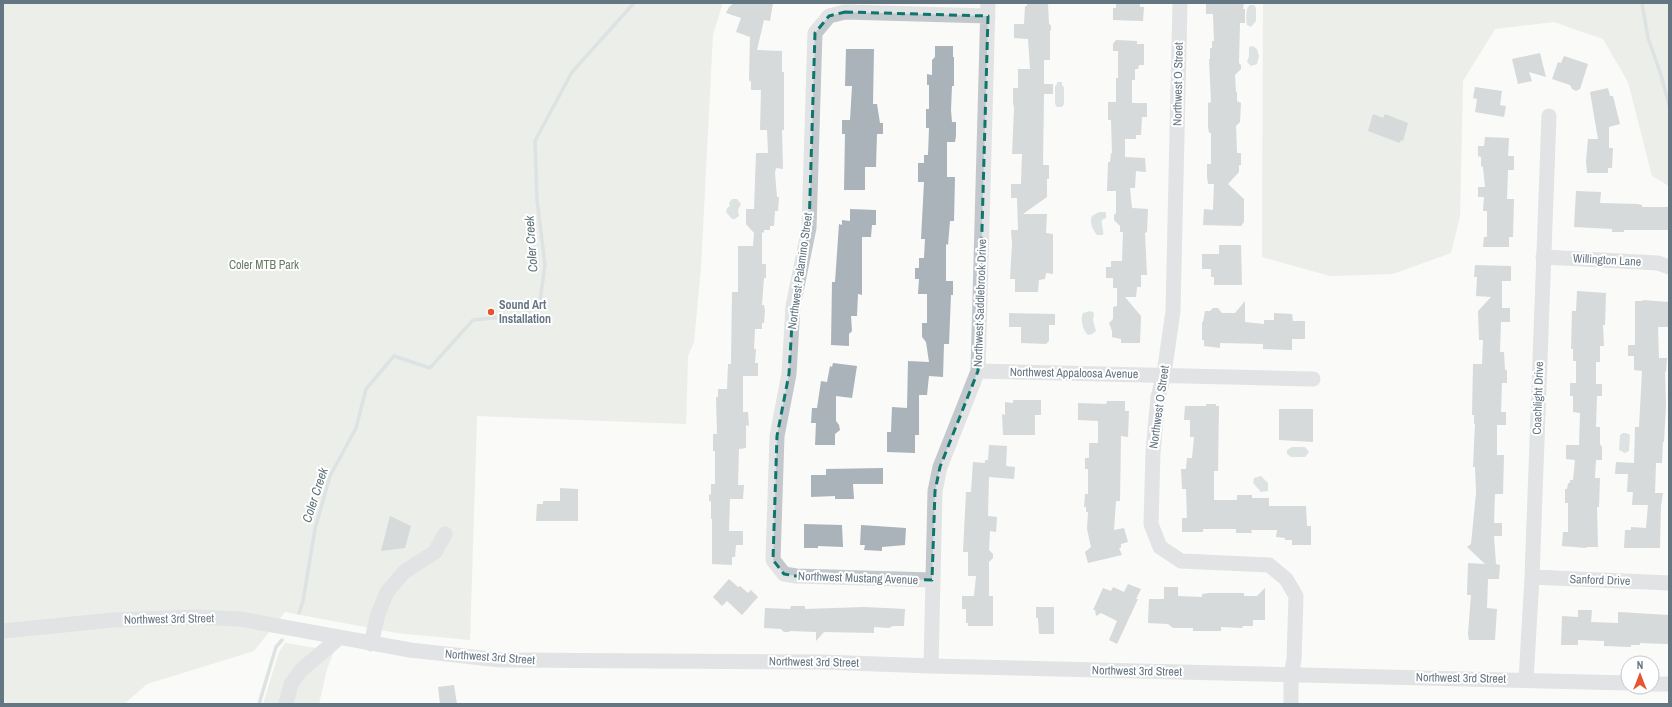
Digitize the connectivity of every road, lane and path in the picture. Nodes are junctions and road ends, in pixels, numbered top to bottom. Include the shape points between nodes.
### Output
1 (1180, 3) edge
2 (988, 10) edge
3 (1549, 116) dead end
4 (1543, 257) junction
5 (1669, 266) edge
6 (978, 371) junction
7 (1164, 374) junction
8 (1313, 379) dead end
9 (445, 534) dead end
10 (784, 574) joint
11 (1532, 577) junction
12 (932, 580) junction
13 (1669, 583) edge
14 (3, 631) edge
15 (339, 638) junction
16 (371, 644) junction
17 (931, 666) junction
18 (1291, 674) junction
19 (1526, 680) junction
20 (1620, 683) edge
21 (286, 704) edge
22 (1291, 704) edge

1 - 7 street, Northwest O Street via 1173,311
2 - 6 street, Northwest Saddlebrook Drive
2 - 10 street, Northwest Palamino Street via 845,12 829,16 815,33 809,228 793,306 789,374 777,436 773,560
3 - 4 street, Coachlight Drive
4 - 5 street, Willington Lane via 1658,262
4 - 11 street, Coachlight Drive
6 - 7 street, Northwest Appaloosa Avenue
6 - 12 street, Northwest Saddlebrook Drive via 940,467 935,492
7 - 8 street, Northwest Appaloosa Avenue
7 - 18 street, Northwest O Street via 1158,397 1153,452 1151,524 1160,546 1181,561 1269,565 1286,579 1296,596 1294,660
9 - 16 street via 435,552 404,572 387,592 378,614
10 - 12 street, Northwest Mustang Avenue
11 - 13 street, Sanford Drive
11 - 19 street, Coachlight Drive
12 - 17 street, Northwest Saddlebrook Drive
14 - 15 street, Northwest 3rd Street via 113,620 197,617 240,619
15 - 16 street, Northwest 3rd Street
15 - 21 street via 301,670 291,684
16 - 17 street, Northwest 3rd Street via 500,660 822,662
17 - 18 street, Northwest 3rd Street
18 - 19 street, Northwest 3rd Street
18 - 22 street, Northwest O Street
19 - 20 street, Northwest 3rd Street

